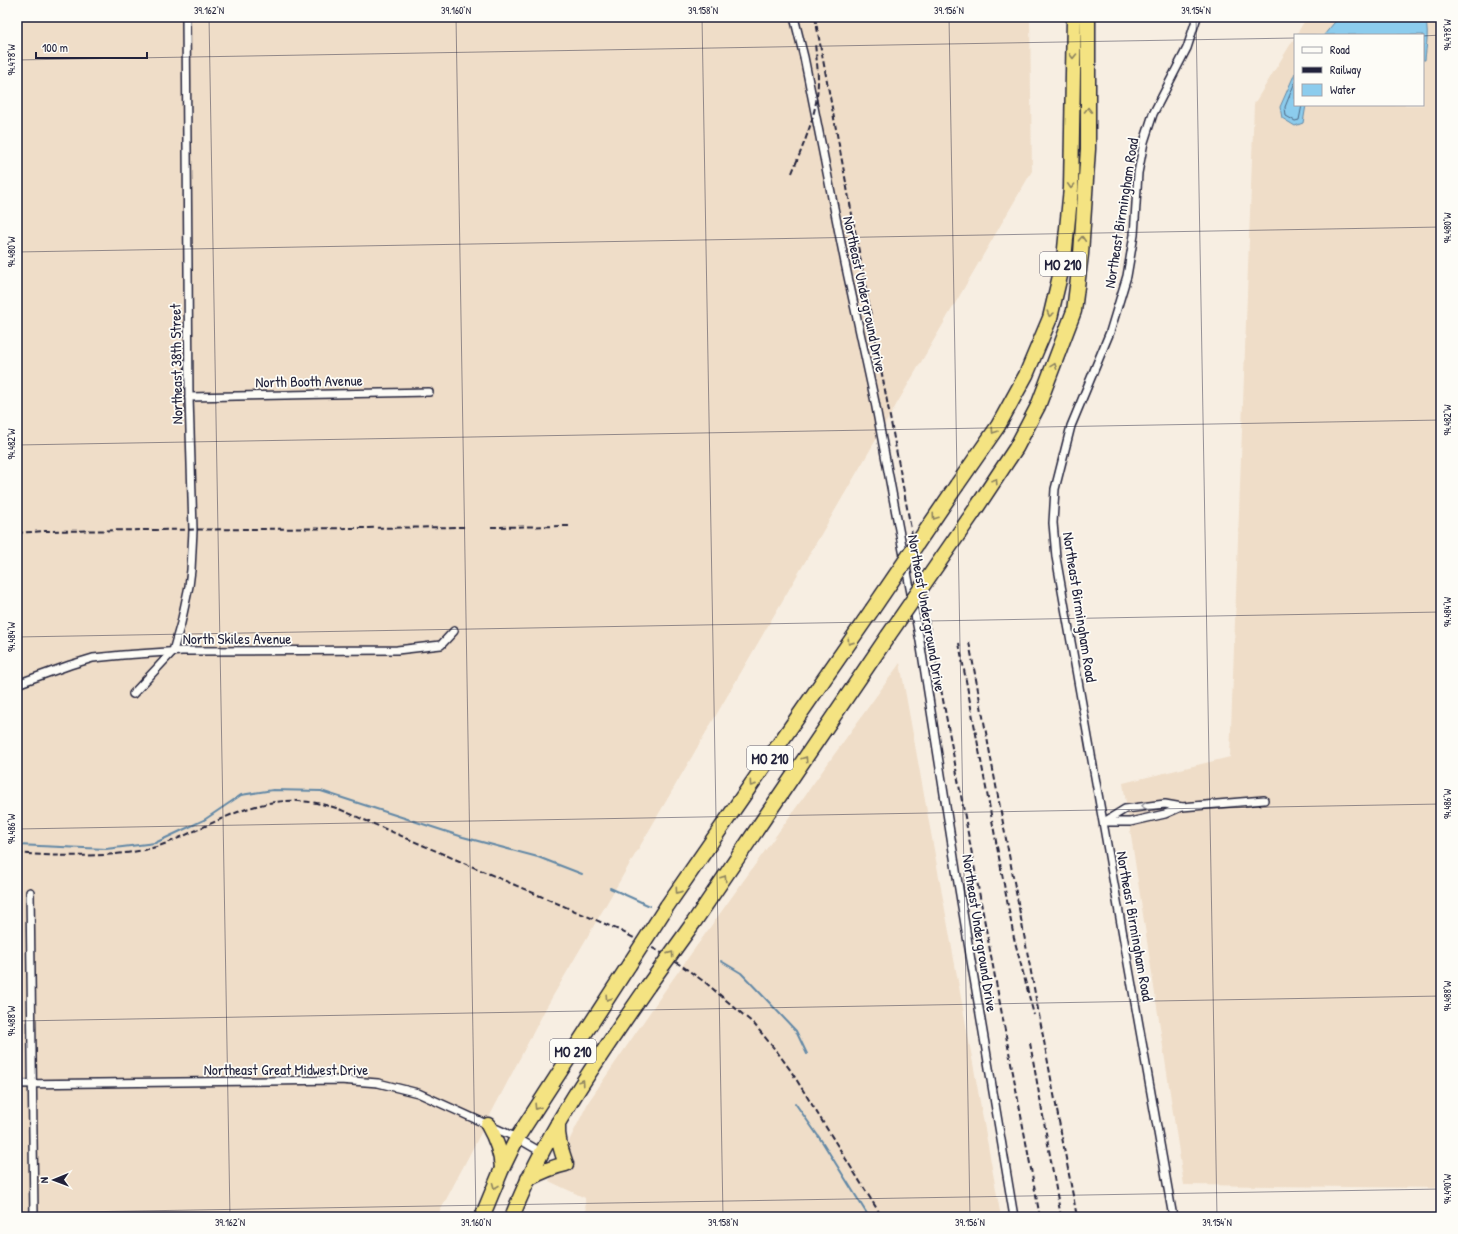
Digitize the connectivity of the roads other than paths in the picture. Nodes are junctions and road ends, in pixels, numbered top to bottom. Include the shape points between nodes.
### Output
1 (186, 17) edge
2 (794, 17) edge
3 (1074, 17) edge
4 (1197, 17) edge
5 (1089, 20) edge
6 (429, 392) dead end
7 (189, 396) junction
8 (454, 631) dead end
9 (173, 651) junction
10 (17, 684) edge
11 (133, 694) dead end
12 (1264, 800) dead end
13 (1182, 807) junction
14 (1104, 822) junction
15 (30, 892) dead end
16 (33, 1083) junction
17 (17, 1084) edge
18 (558, 1122) junction
19 (488, 1125) junction
20 (517, 1138) junction
21 (541, 1152) junction
22 (502, 1168) junction
23 (528, 1179) junction
24 (34, 1217) edge
25 (482, 1217) edge
26 (512, 1217) edge
27 (1014, 1217) edge
28 (1173, 1217) edge

1 - 7 street, Northeast 38th Street
2 - 27 street, Northeast Underground Drive via 844,263 876,402 920,642
3 -> 20 highway, MO 210, bridge via 1071,188 1064,258 1050,318 1026,375 998,426 668,906
4 - 14 street, Northeast Birmingham Road via 1187,48 1153,114 1144,142 1138,173 1134,235 1127,276 1110,332 1071,426 1055,489 1056,557
18 -> 5 highway, MO 210, bridge via 577,1090 973,513 1016,448 1038,406 1074,311 1081,254 1088,149
6 - 7 street, North Booth Avenue
7 - 9 street, Northeast 38th Street via 193,530 189,586
8 - 9 street, North Skiles Avenue via 441,645 397,650
9 - 10 street, North Skiles Avenue via 93,658
9 - 11 street, Northeast 38th Street
12 - 13 street
13 - 14 street via 1165,814 1130,822
13 -> 14 street via 1165,804 1125,809
14 - 28 street, Northeast Birmingham Road
15 - 16 street
16 - 17 street, Northeast Great Midwest Drive
16 - 19 street, Northeast Great Midwest Drive via 358,1080 418,1093
16 - 24 street
18 - 21 highway, MO 210
18 - 23 highway via 557,1134 566,1164 548,1168
19 - 20 street, Northeast Great Midwest Drive
19 - 22 highway via 496,1140
20 - 21 street, Northeast Great Midwest Drive
20 - 22 highway, MO 210
21 - 23 highway, MO 210
22 -> 25 highway, MO 210
23 - 26 highway, MO 210

